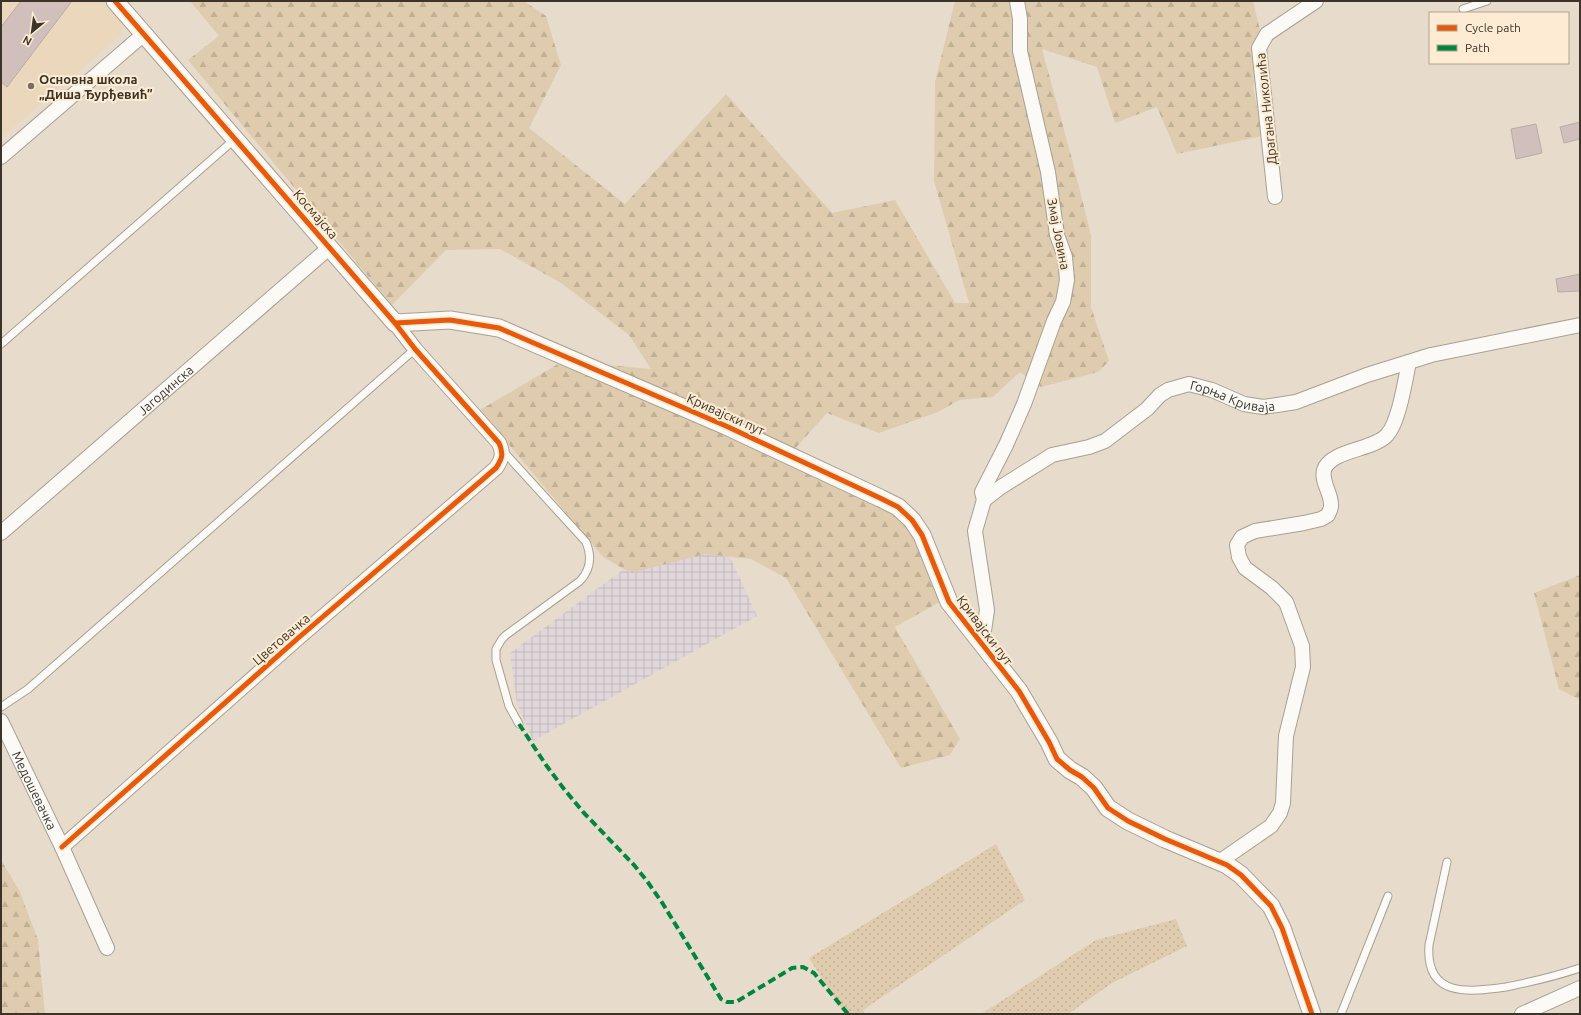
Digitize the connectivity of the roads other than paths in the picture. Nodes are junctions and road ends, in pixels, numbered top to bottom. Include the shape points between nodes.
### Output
1 (115, 1) edge
2 (1017, 1) edge
3 (1316, 1) edge
4 (1487, 1) edge
5 (1463, 9) dead end
6 (144, 34) junction
7 (235, 139) junction
8 (1, 157) edge
9 (1276, 197) dead end
10 (330, 247) junction
11 (395, 323) junction
12 (1580, 325) edge
13 (1, 344) edge
14 (416, 349) junction
15 (1409, 362) junction
16 (501, 447) junction
17 (984, 500) junction
18 (1, 533) edge
19 (982, 645) junction
20 (1, 707) edge
21 (1, 720) edge
22 (519, 724) dead end
23 (62, 846) junction
24 (1219, 862) junction
25 (1447, 862) dead end
26 (1388, 896) dead end
27 (107, 948) dead end
28 (1580, 968) edge
29 (1580, 988) edge
30 (1312, 1014) edge
31 (1341, 1014) edge
32 (1522, 1014) edge

1 - 6 street, Космајска
2 - 17 street, Змај Јовина via 1020,51 1048,172 1057,235 1065,258 1067,280 1063,302 1024,404 982,492
3 - 9 street, Драгана Николића via 1267,34 1258,48
4 - 5 lane
6 - 7 street, Космајска
6 - 8 street
7 - 10 street, Космајска
7 - 13 lane
10 - 11 street, Космајска
10 - 18 street, Јагодинска
11 - 14 street, Космајска
11 - 19 street, Кривајски пут via 450,320 499,328 726,426 898,507 912,520 922,536 949,602
12 - 15 street, Горња Криваја via 1431,355
14 - 16 street, Космајска
14 - 20 lane via 28,689
15 - 17 street, Горња Криваја via 1296,402 1263,407 1244,404 1212,390 1189,384 1174,388 1160,395 1147,410 1105,441 1052,455
15 - 24 street via 1394,425 1387,436 1332,459 1324,469 1331,505 1328,515 1310,522 1255,531 1242,537 1237,544 1239,557 1245,568 1286,602 1302,646 1302,667 1286,736 1283,803 1280,813 1271,826
16 - 22 lane via 586,542 590,556 588,570 580,581 506,635 496,649 496,660 509,706
16 - 23 street, Цветовачка via 502,458 496,468
17 - 19 street via 975,531 987,610
19 - 24 street, Кривајски пут via 1018,691 1057,759 1094,788 1108,808 1158,836
21 - 23 street, Медошевачка
23 - 27 street, Медошевачка
24 - 30 street, Кривајски пут via 1241,875 1271,906 1282,928
25 - 28 lane via 1428,954 1437,979 1460,990 1475,991 1538,980
26 - 31 lane
29 - 32 street

